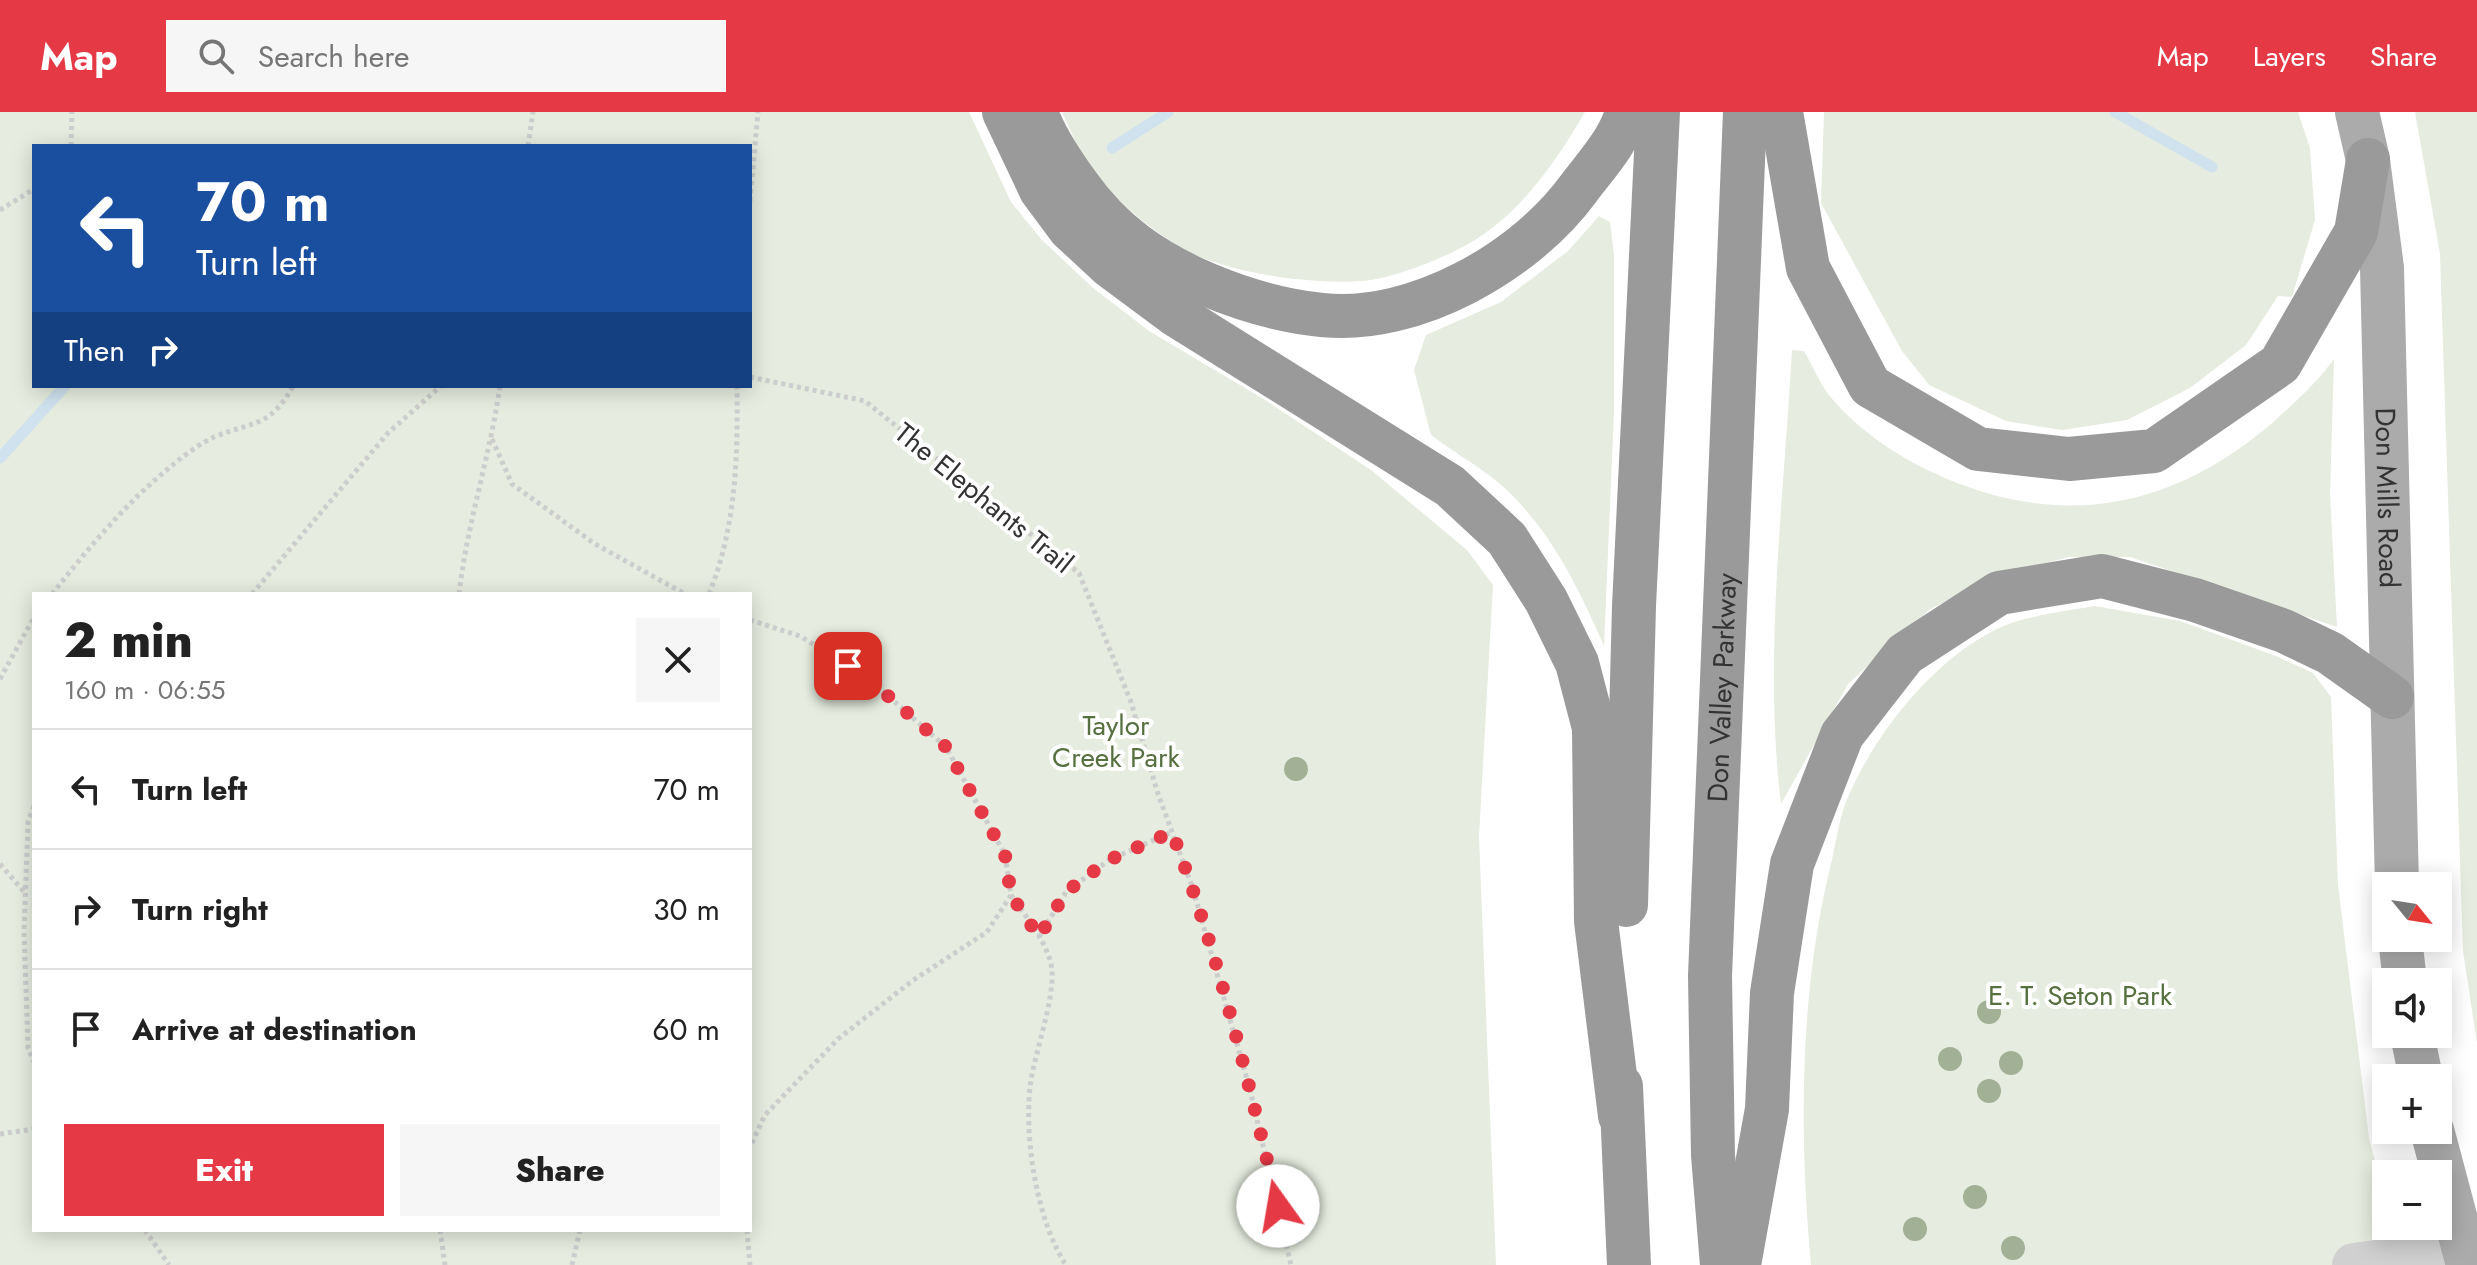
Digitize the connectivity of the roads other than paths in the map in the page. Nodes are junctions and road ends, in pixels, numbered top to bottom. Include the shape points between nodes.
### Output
1 (1004, 112) edge
2 (1036, 112) edge
3 (1627, 112) edge
4 (1658, 112) edge
5 (1745, 112) edge
6 (1781, 112) edge
7 (2357, 112) edge
8 (2368, 160) junction
9 (2392, 697) junction
10 (2397, 872) edge
11 (1620, 1116) junction
12 (2436, 1144) edge
13 (2465, 1258) edge
14 (1629, 1265) edge
15 (1722, 1265) edge
16 (1739, 1265) edge
17 (2354, 1265) edge

1 - 11 highway via 1041,190 1070,229 1110,266 1176,315 1450,486 1507,539 1546,600 1577,663 1594,728 1596,921
2 - 3 highway via 1069,172 1124,239 1174,270 1253,304 1326,316 1392,310 1473,282 1558,217 1622,129
4 - 11 highway via 1634,606
5 - 15 highway, Don Valley Parkway via 1710,976 1713,1155
6 - 8 highway via 1808,268 1870,386 1978,449 2069,459 2154,451 2280,364 2356,232
7 - 8 main road, Don Mills Road
8 - 9 main road, Don Mills Road via 2382,268
9 - 10 main road, Don Mills Road
9 - 16 highway via 2330,653 2284,631 2102,576 1999,593 1905,654 1842,735 1792,864 1772,993 1767,1109
11 - 14 highway
12 - 13 main road
13 - 17 lane

